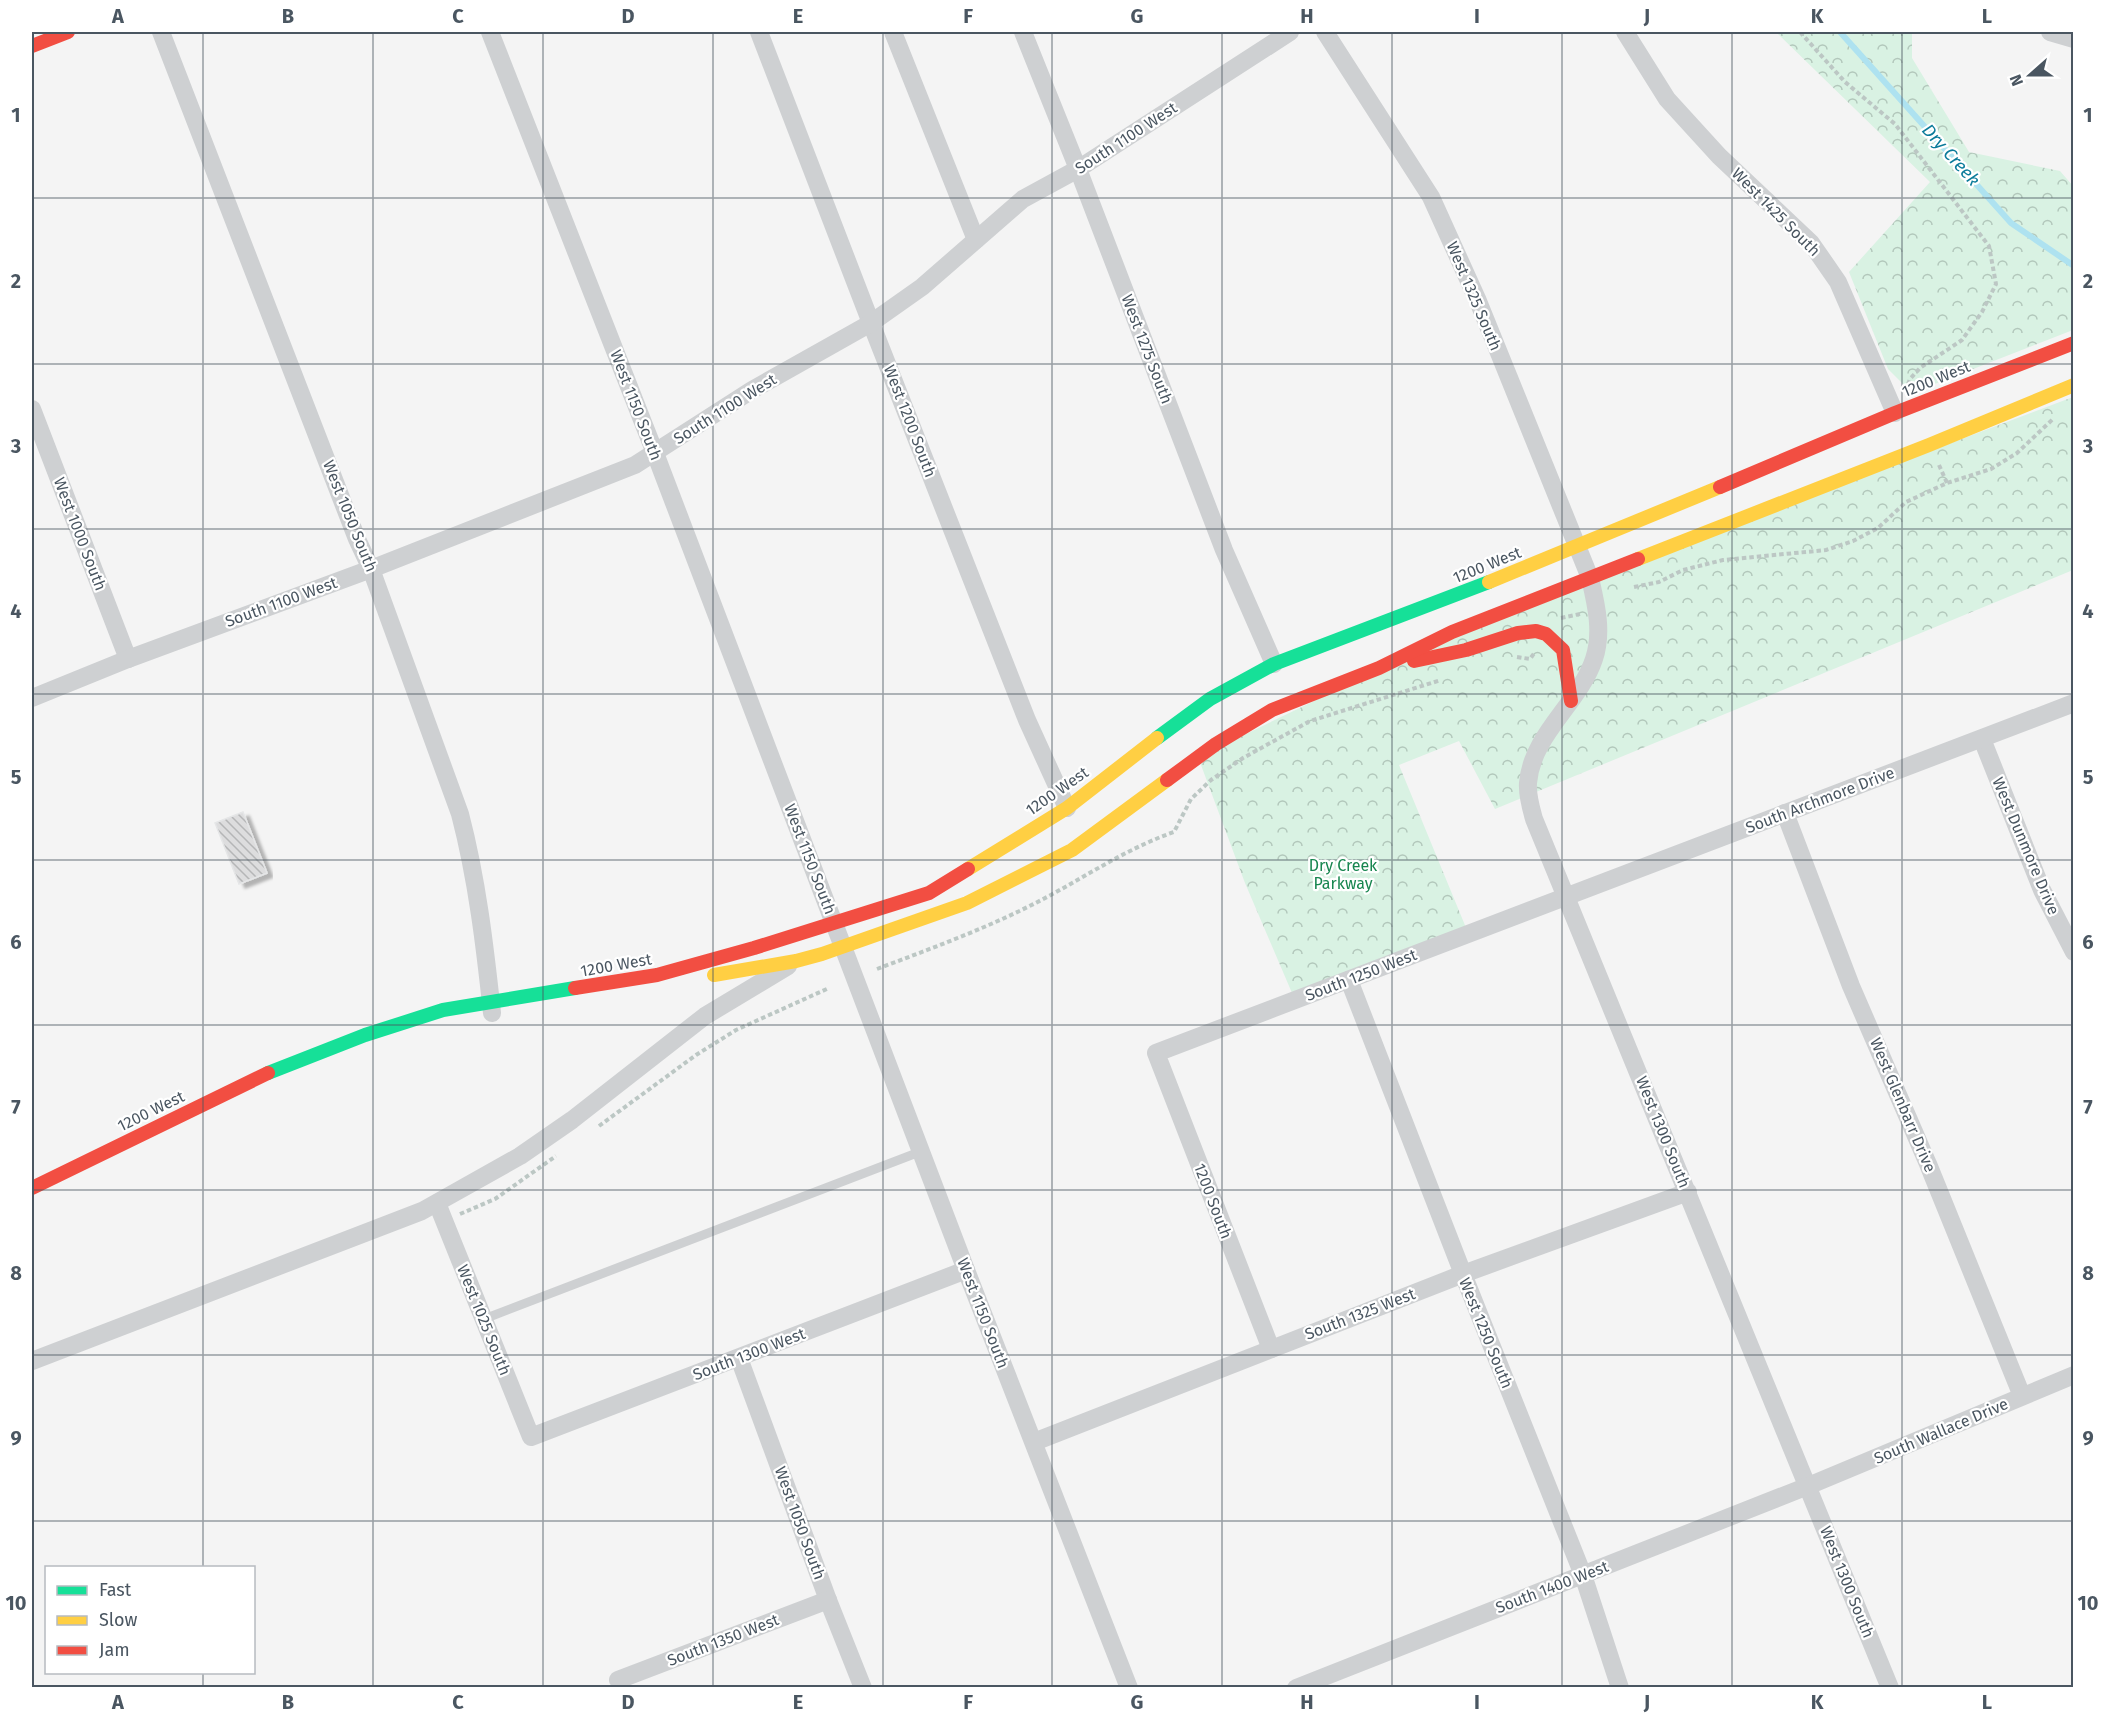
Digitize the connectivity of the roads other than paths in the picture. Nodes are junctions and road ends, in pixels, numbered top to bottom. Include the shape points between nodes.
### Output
1 (68, 32) edge
2 (161, 32) edge
3 (490, 32) edge
4 (759, 32) edge
5 (893, 32) edge
6 (1023, 32) edge
7 (1290, 32) edge
8 (1325, 32) edge
9 (1624, 32) edge
10 (2050, 32) edge
11 (2073, 39) edge
12 (32, 46) edge
13 (1078, 169) junction
14 (976, 240) junction
15 (871, 323) junction
16 (2073, 343) edge
17 (2073, 385) edge
18 (32, 409) edge
19 (1896, 413) junction
20 (655, 453) junction
21 (1577, 546) junction
22 (371, 569) junction
23 (1590, 578) junction
24 (128, 659) junction
25 (1274, 664) junction
26 (1379, 668) junction
27 (32, 698) edge
28 (1571, 701) junction
29 (2073, 703) edge
30 (1982, 739) junction
31 (1067, 808) junction
32 (1785, 813) junction
33 (1567, 898) junction
34 (834, 922) junction
35 (843, 947) junction
36 (2073, 952) edge
37 (796, 961) junction
38 (1350, 980) junction
39 (491, 1007) junction
40 (1155, 1053) joint
41 (170, 1136) dead end
42 (922, 1151) junction
43 (32, 1188) edge
44 (1688, 1192) junction
45 (437, 1203) junction
46 (966, 1270) junction
47 (1463, 1274) junction
48 (484, 1319) junction
49 (1271, 1349) junction
50 (739, 1358) junction
51 (32, 1361) edge
52 (2073, 1375) edge
53 (2022, 1396) junction
54 (531, 1437) joint
55 (1034, 1442) junction
56 (1808, 1486) junction
57 (1582, 1575) junction
58 (828, 1600) junction
59 (618, 1680) dead end
60 (863, 1688) edge
61 (1129, 1688) edge
62 (1296, 1688) edge
63 (1620, 1688) edge
64 (1890, 1688) edge

1 - 12 street
2 - 22 street, West 1050 South
3 - 20 street, West 1150 South
4 - 15 street, West 1200 South
5 - 14 street
6 - 13 street, West 1275 South
7 - 13 street, South 1100 West
8 - 21 street, West 1325 South via 1431,196 1478,300
9 - 19 street, West 1425 South via 1667,99 1719,156 1811,243 1839,282
10 - 11 street
13 - 14 street, South 1100 West via 1023,199
13 - 25 street, West 1275 South via 1224,550
14 - 15 street, South 1100 West via 922,287
15 - 20 street, South 1100 West via 752,390
15 - 31 street, West 1200 South via 1027,720
16 - 19 street, 1200 West
17 - 23 street, 1200 West
18 - 24 street, West 1000 South
19 - 21 street, 1200 West
20 - 22 street, South 1100 West via 634,465
20 - 34 street, West 1150 South
21 - 23 street, West 1325 South
21 - 25 street, 1200 West
22 - 24 street, South 1100 West
22 - 39 street, West 1050 South via 469,846
23 - 26 street, 1200 West via 1452,632
23 - 28 street, West 1300 South via 1599,632 1595,657
24 - 27 street, South 1100 West
25 - 31 street, 1200 West via 1210,699
26 - 28 street via 1536,631 1546,634 1563,650
26 - 35 street, 1200 West via 1272,710 1216,744 1072,850 967,903
28 - 33 street, West 1300 South via 1542,741 1528,784 1534,819
29 - 30 street, South Archmore Drive
30 - 32 street, South Archmore Drive
30 - 36 street, West Dunmore Drive via 2042,891
31 - 34 street, 1200 West via 929,892
32 - 33 street, South Archmore Drive
32 - 53 street, West Glenbarr Drive via 1851,986
33 - 38 street, South 1250 West
33 - 44 street, West 1300 South
34 - 35 street, West 1150 South
34 - 39 street, 1200 West via 657,975
35 - 37 street, 1200 West
35 - 42 street, West 1150 South
37 - 39 street, 1200 West via 625,994
37 - 45 street via 705,1016 520,1156
38 - 40 street, South 1250 West
38 - 47 street, West 1250 South
39 - 41 street, 1200 West via 345,1056
39 - 43 street, 1200 West via 443,1010 413,1019 258,1077
40 - 49 street, 1200 South
42 - 46 street, West 1150 South
42 - 48 lane
44 - 47 street, South 1325 West
44 - 56 street, West 1300 South
45 - 48 street, West 1025 South
45 - 51 street
46 - 50 street, South 1300 West
46 - 55 street, West 1150 South
47 - 49 street, South 1325 West
47 - 57 street, West 1250 South
48 - 54 street, West 1025 South
49 - 55 street, South 1325 West
50 - 54 street, South 1300 West
50 - 58 street, West 1050 South
52 - 53 street, South Wallace Drive
53 - 56 street, South Wallace Drive
55 - 61 street, West 1150 South
56 - 57 street, South 1400 West
56 - 64 street, West 1300 South
57 - 62 street, South 1400 West
57 - 63 street, West 1250 South
58 - 59 street, South 1350 West
58 - 60 street, West 1050 South

